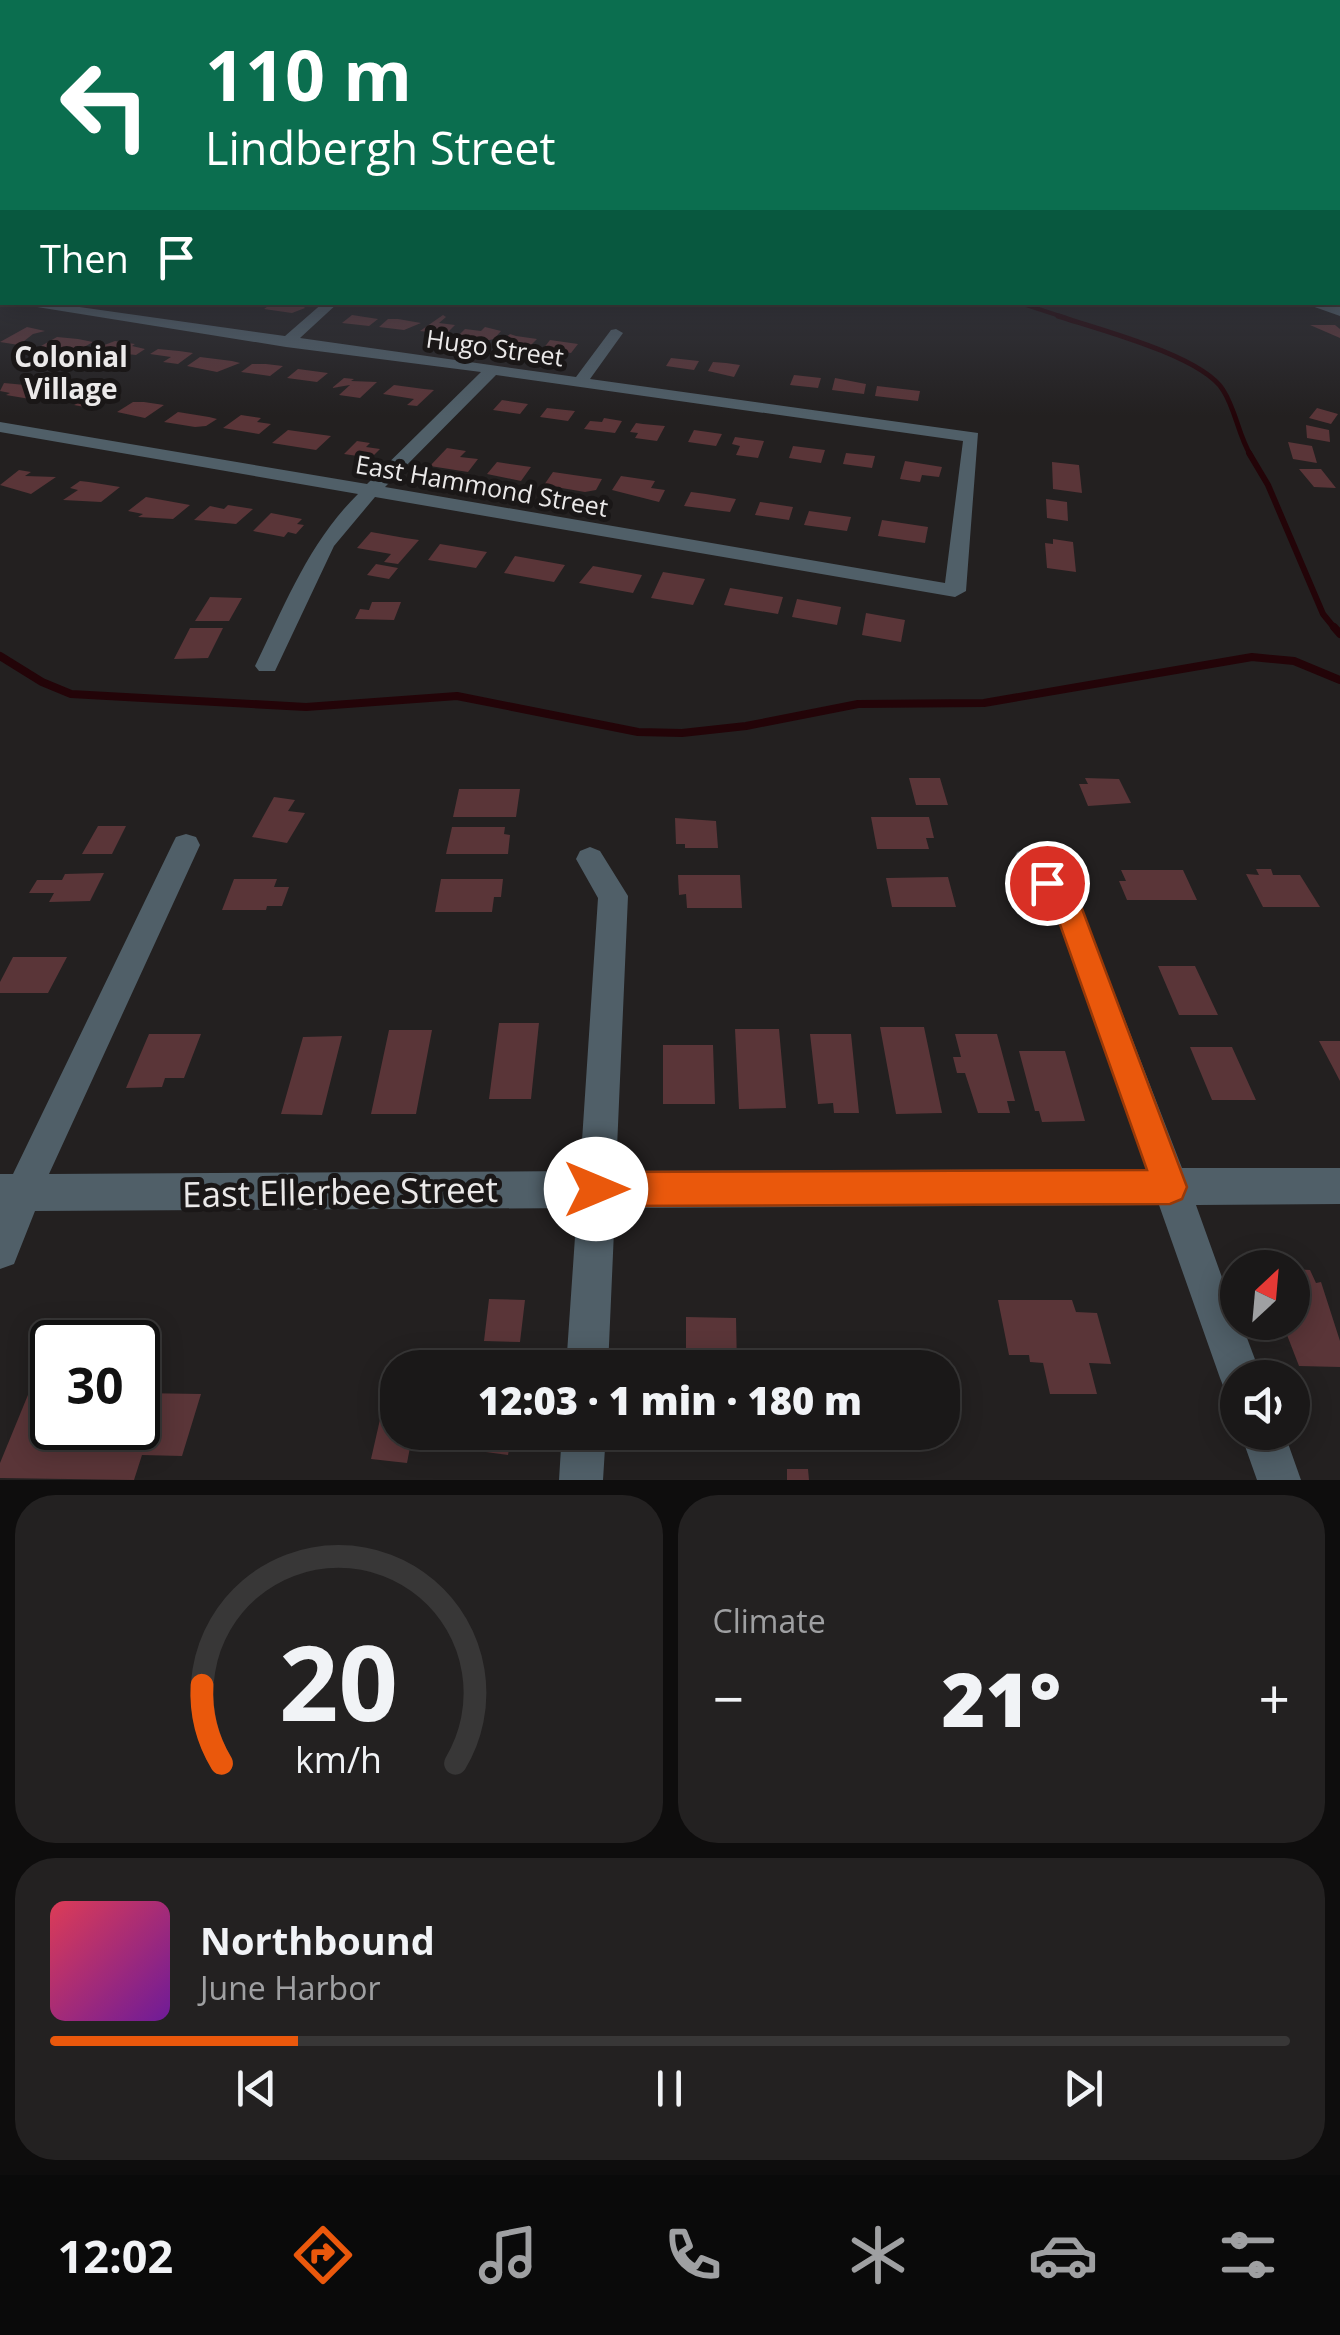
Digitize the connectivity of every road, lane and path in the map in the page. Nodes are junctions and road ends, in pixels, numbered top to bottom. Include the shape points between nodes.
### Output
1 (31, 305) edge
2 (39, 305) edge
3 (330, 305) edge
4 (0, 319) edge
5 (616, 333) dead end
6 (286, 343) junction
7 (491, 371) junction
8 (579, 383) junction
9 (0, 427) edge
10 (368, 492) junction
11 (956, 591) joint
12 (267, 666) dead end
13 (186, 845) dead end
14 (590, 860) dead end
15 (1027, 860) dead end
16 (1340, 1186) edge
17 (1170, 1187) junction
18 (596, 1189) junction
19 (13, 1193) edge
20 (0, 1250) edge
21 (588, 1350) edge
22 (1234, 1360) edge
23 (583, 1450) edge
24 (1269, 1450) edge
25 (581, 1480) edge
26 (1280, 1480) edge

1 - 4 street
2 - 6 street, Hugo Street
3 - 6 street
5 - 8 street
6 - 7 street, Hugo Street
7 - 8 street, Hugo Street
7 - 10 street
8 - 11 street, Hugo Street via 972,436
9 - 10 street, East Hammond Street
10 - 11 street, East Hammond Street
10 - 12 street via 324,546
13 - 19 street via 43,1145
14 - 18 street via 613,896
15 - 17 street via 1068,906
16 - 17 street, East Ellerbee Street
17 - 18 street, East Ellerbee Street
17 - 22 street
18 - 19 street, East Ellerbee Street
18 - 21 street
19 - 20 street
23 - 25 street
24 - 26 street

